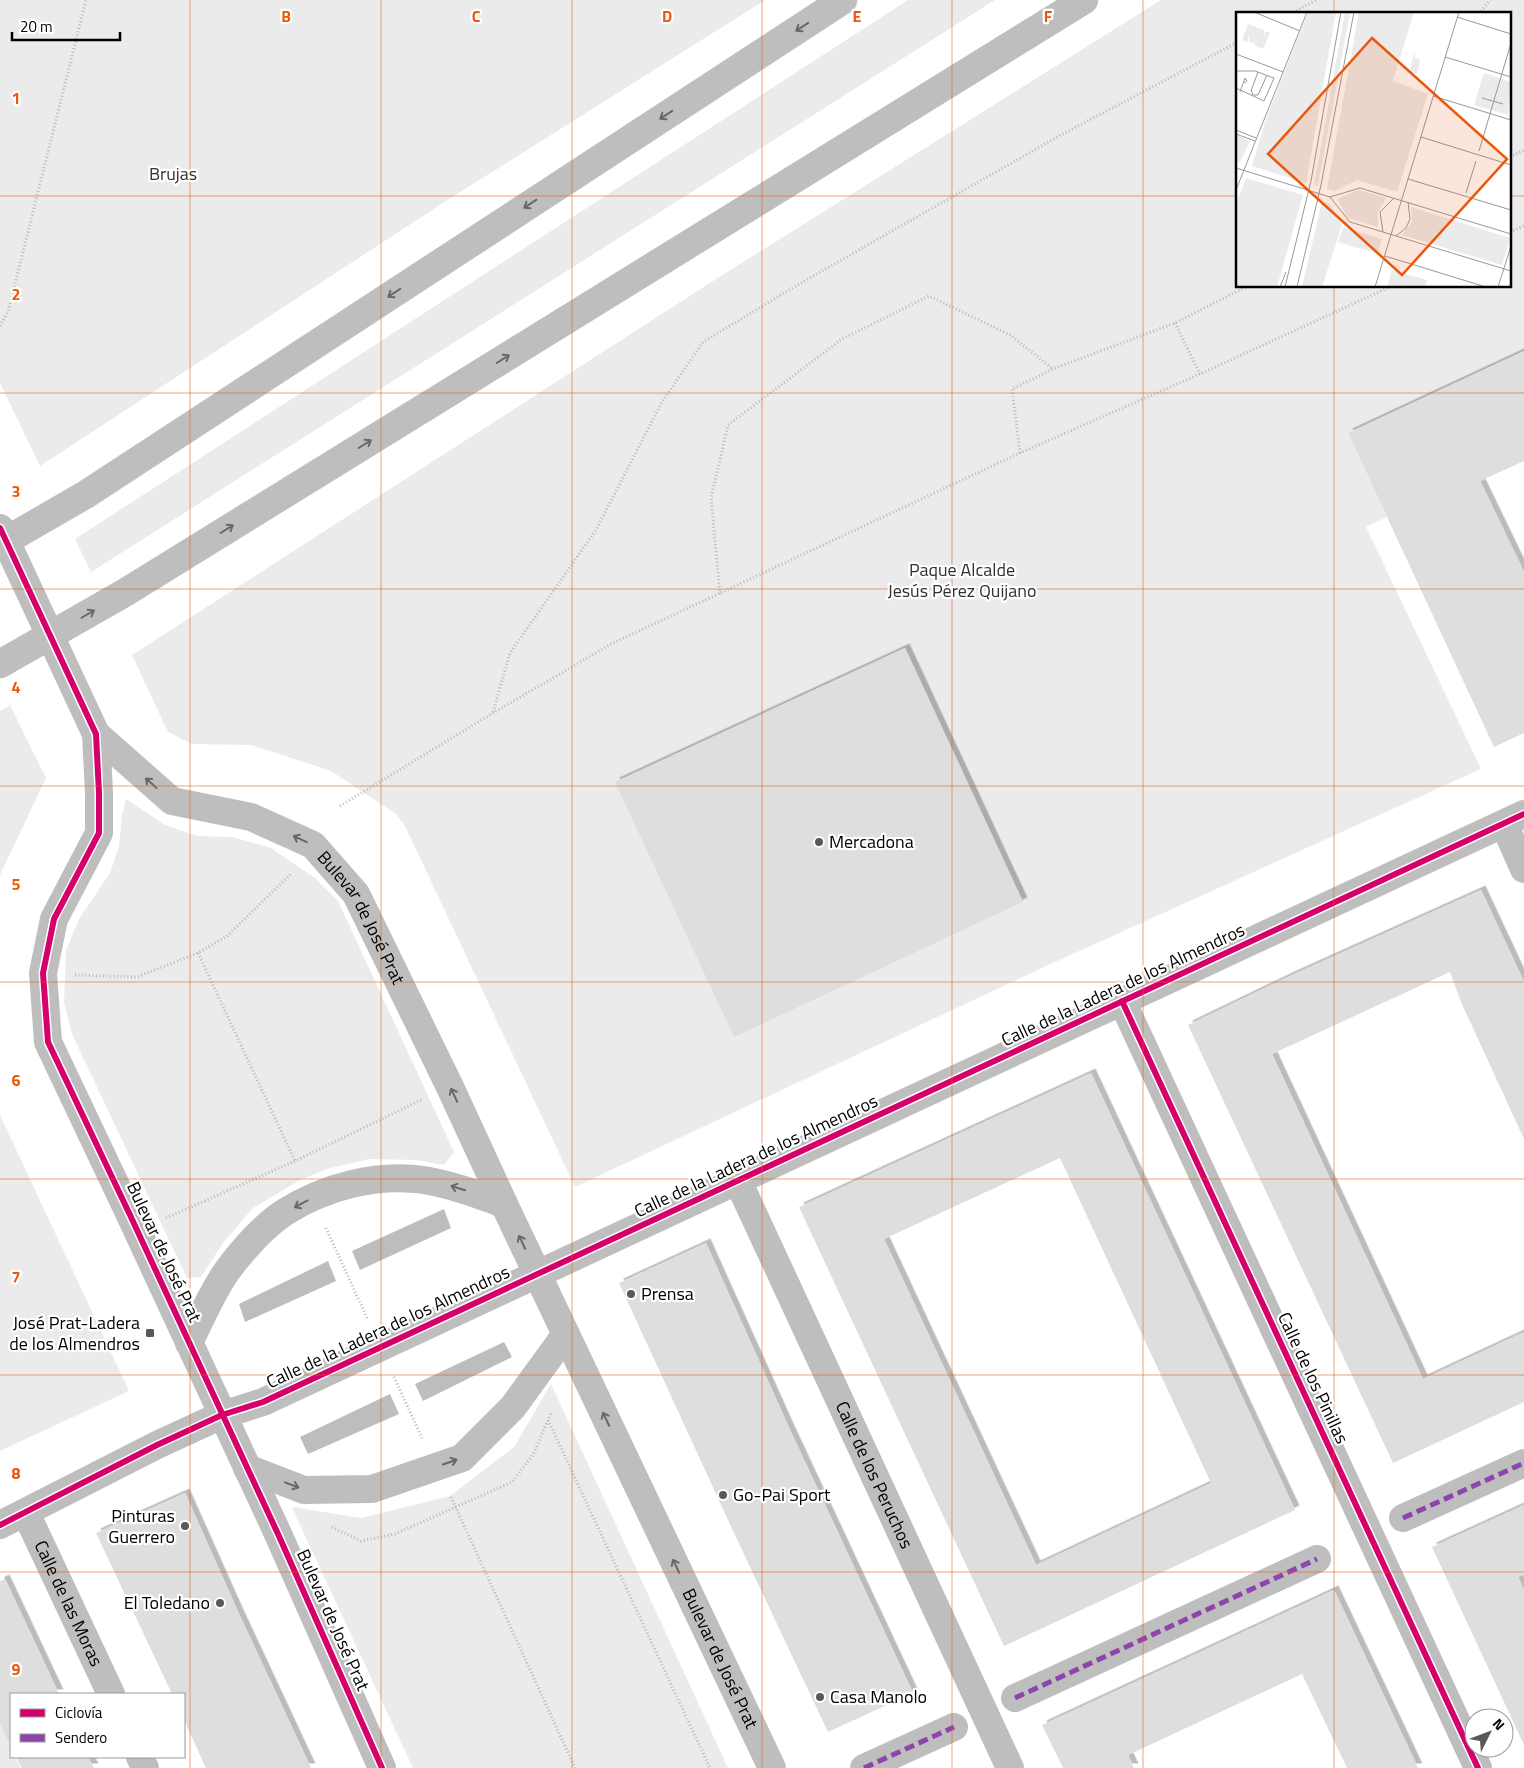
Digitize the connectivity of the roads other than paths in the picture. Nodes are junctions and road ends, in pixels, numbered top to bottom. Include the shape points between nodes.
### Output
1 (843, 0) edge
2 (1084, 0) edge
3 (0, 528) edge
4 (0, 544) edge
5 (0, 664) edge
6 (96, 734) junction
7 (1514, 819) edge
8 (1524, 869) edge
9 (1122, 1001) junction
10 (738, 1181) junction
11 (504, 1204) junction
12 (537, 1274) junction
13 (566, 1334) junction
14 (189, 1343) junction
15 (222, 1415) junction
16 (1524, 1463) edge
17 (247, 1468) junction
18 (26, 1513) junction
19 (1403, 1518) dead end
20 (0, 1525) edge
21 (1316, 1559) dead end
22 (111, 1693) edge
23 (1014, 1698) dead end
24 (954, 1726) dead end
25 (382, 1768) edge
26 (772, 1768) edge
27 (864, 1768) edge
28 (1010, 1768) edge
29 (1478, 1768) edge

1 -> 4 main road via 85,494
5 -> 2 main road via 126,592
3 - 6 main road, bridge
11 -> 6 main road, Bulevar de José Prat via 356,894 313,845 251,816 172,801
6 - 14 main road, Bulevar de José Prat via 99,833 54,919 42,973 48,1042
7 - 8 main road, Calle de la Ladera de los Almendros
7 - 9 main road, Calle de la Ladera de los Almendros
9 - 10 main road, Calle de la Ladera de los Almendros
9 - 29 main road, Calle de los Pinillas
10 - 12 main road, Calle de la Ladera de los Almendros
10 - 28 main road, Calle de los Peruchos
12 -> 11 main road, Bulevar de José Prat
11 -> 14 main road via 456,1186 421,1180 385,1179 348,1184 312,1198 284,1213 255,1237 232,1264
12 - 13 main road, Bulevar de José Prat
12 - 15 main road, Calle de la Ladera de los Almendros via 263,1402
17 -> 13 main road via 304,1490 372,1488 462,1458 513,1407
26 -> 13 main road, Bulevar de José Prat
14 - 15 main road, Bulevar de José Prat
15 - 17 main road, Bulevar de José Prat
15 - 18 main road, Calle de la Ladera de los Almendros
16 - 19 main road
17 - 25 main road, Bulevar de José Prat
18 - 20 main road, Calle de la Ladera de los Almendros
18 - 22 main road, Calle de las Moras
21 - 23 main road
24 - 27 main road

